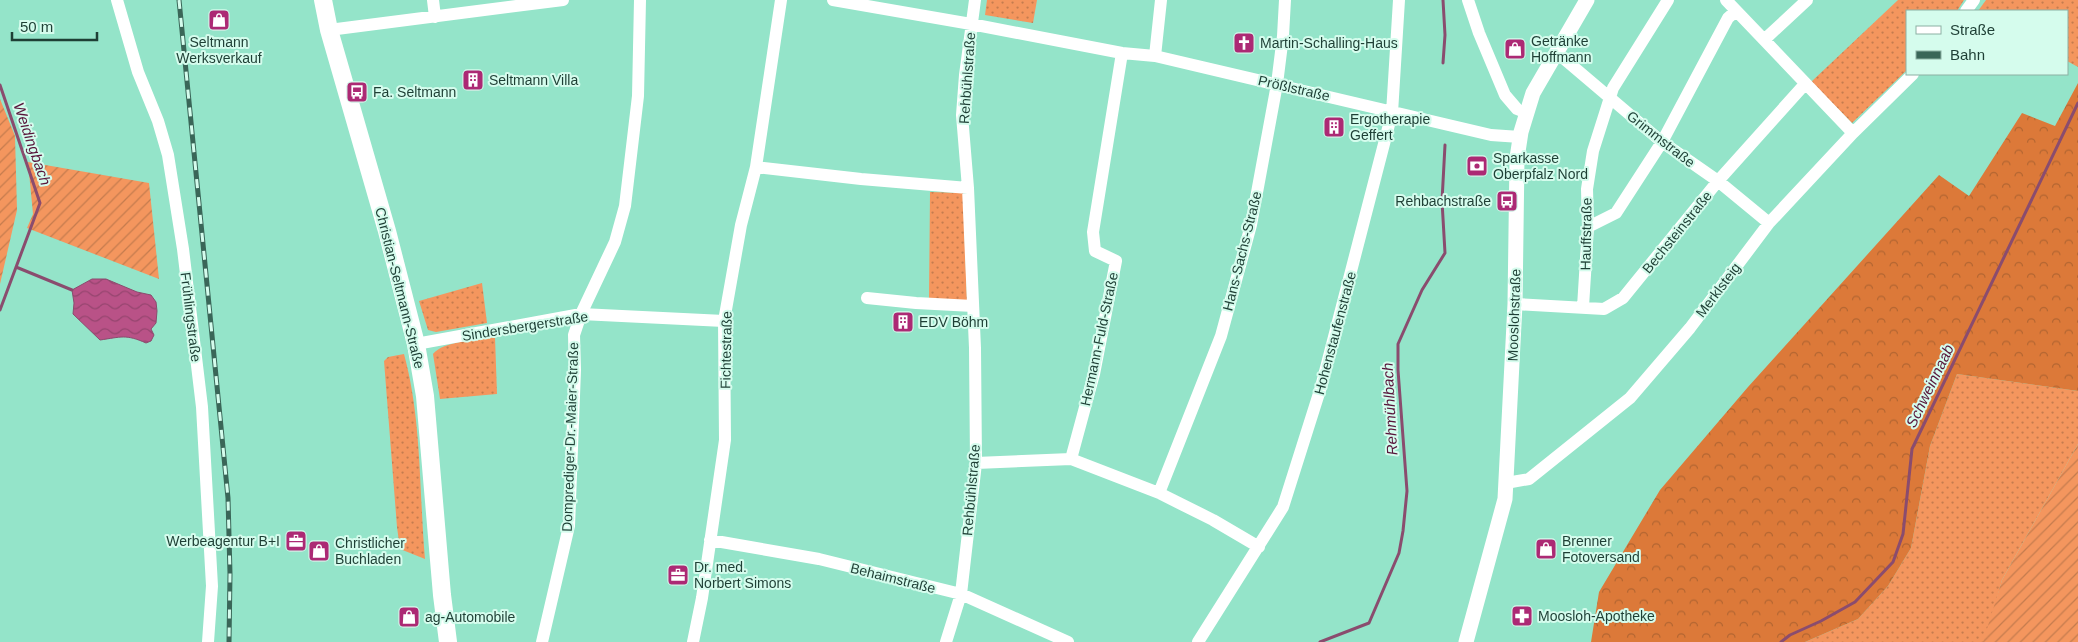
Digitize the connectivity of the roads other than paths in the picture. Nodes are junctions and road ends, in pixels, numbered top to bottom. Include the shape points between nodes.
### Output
1 (117, 0) edge
2 (323, 0) edge
3 (432, 0) edge
4 (562, 0) edge
5 (640, 0) edge
6 (781, 0) edge
7 (833, 0) edge
8 (975, 0) edge
9 (1161, 0) edge
10 (1285, 0) edge
11 (1399, 0) edge
12 (1468, 0) edge
13 (1586, 0) edge
14 (1668, 0) edge
15 (1726, 0) edge
16 (1807, 0) edge
17 (537, 2) edge
18 (1736, 11) junction
19 (435, 17) junction
20 (971, 24) junction
21 (329, 30) junction
22 (1764, 40) junction
23 (1556, 52) junction
24 (1122, 53) junction
25 (1155, 56) junction
26 (1912, 75) edge
27 (1277, 84) junction
28 (1805, 84) junction
29 (1611, 99) junction
30 (1392, 113) junction
31 (1527, 113) junction
32 (1853, 133) junction
33 (1520, 137) junction
34 (1662, 142) junction
35 (756, 167) junction
36 (1718, 182) junction
37 (968, 188) junction
38 (1769, 223) junction
39 (1588, 227) junction
40 (867, 298) dead end
41 (1515, 304) junction
42 (973, 306) junction
43 (1583, 307) junction
44 (581, 314) junction
45 (724, 321) junction
46 (416, 344) junction
47 (1071, 459) junction
48 (976, 463) junction
49 (1506, 483) junction
50 (1159, 492) junction
51 (710, 540) junction
52 (1258, 547) junction
53 (961, 594) junction
54 (208, 642) edge
55 (448, 642) edge
56 (542, 642) edge
57 (693, 642) edge
58 (946, 642) edge
59 (1068, 642) edge
60 (1198, 642) edge
61 (1466, 642) edge

1 - 54 street, Frühlingstraße via 168,156 181,241 202,407 212,586
2 - 21 main road, Christian-Seltmann-Straße
3 - 19 street
4 - 17 street
5 - 44 street, Domprediger-Dr.-Maier-Straße via 638,96 625,206 615,242
6 - 35 street, Fichtestraße
7 - 20 street, Prößlstraße
8 - 20 street, Rehbühlstraße
9 - 25 street
10 - 27 street, Hans-Sachs-Straße
11 - 30 street, Hohenstaufenstraße
12 - 31 street via 1505,95 1517,109
13 - 23 street, Mooslohstraße
14 - 29 street, Hauffstraße via 1613,88
15 - 18 street
16 - 22 street
17 - 19 street
18 - 22 street
18 - 34 street via 1728,18
19 - 21 street
20 - 24 street, Prößlstraße
20 - 37 street, Rehbühlstraße via 962,115
21 - 46 main road, Christian-Seltmann-Straße
22 - 28 street
23 - 29 street, Grimmstraße
23 - 31 street, Mooslohstraße via 1533,93
24 - 25 street, Prößlstraße
24 - 47 street, Hermann-Fuld-Straße via 1093,232 1095,251 1116,261 1094,374
25 - 27 street, Prößlstraße
26 - 32 street, Merklsteig
27 - 30 street, Prößlstraße
27 - 50 street, Hans-Sachs-Straße via 1251,225 1221,336
28 - 32 street
28 - 36 street, Bechsteinstraße
29 - 34 street, Grimmstraße
29 - 39 street, Hauffstraße via 1593,151 1587,189
30 - 33 street, Prößlstraße via 1491,135
30 - 52 street, Hohenstaufenstraße via 1321,387 1283,507
31 - 33 street, Mooslohstraße
32 - 38 street, Merklsteig
33 - 41 street, Mooslohstraße
34 - 36 street, Grimmstraße
34 - 39 street via 1616,213
35 - 37 street
35 - 45 street, Fichtestraße via 741,225
36 - 38 street, Grimmstraße
36 - 43 street, Bechsteinstraße via 1623,298 1604,309
37 - 42 street, Rehbühlstraße
38 - 49 street, Merklsteig via 1690,328 1630,398 1529,479
39 - 43 street, Hauffstraße
40 - 42 street
41 - 43 street, Bechsteinstraße
41 - 49 street, Mooslohstraße
42 - 48 street, Rehbühlstraße
44 - 45 street, Sindersbergerstraße
44 - 46 street, Sindersbergerstraße
44 - 56 street, Domprediger-Dr.-Maier-Straße via 574,336 569,526
45 - 51 street, Fichtestraße via 725,440
46 - 55 main road, Christian-Seltmann-Straße via 425,396
47 - 48 street
47 - 50 street
48 - 53 street, Rehbühlstraße
49 - 61 street, Mooslohstraße via 1505,499
50 - 52 street
51 - 53 street, Behaimstraße via 819,559
51 - 57 street, Fichtestraße
52 - 60 street, Hohenstaufenstraße
53 - 58 street, Rehbühlstraße
53 - 59 street, Behaimstraße

